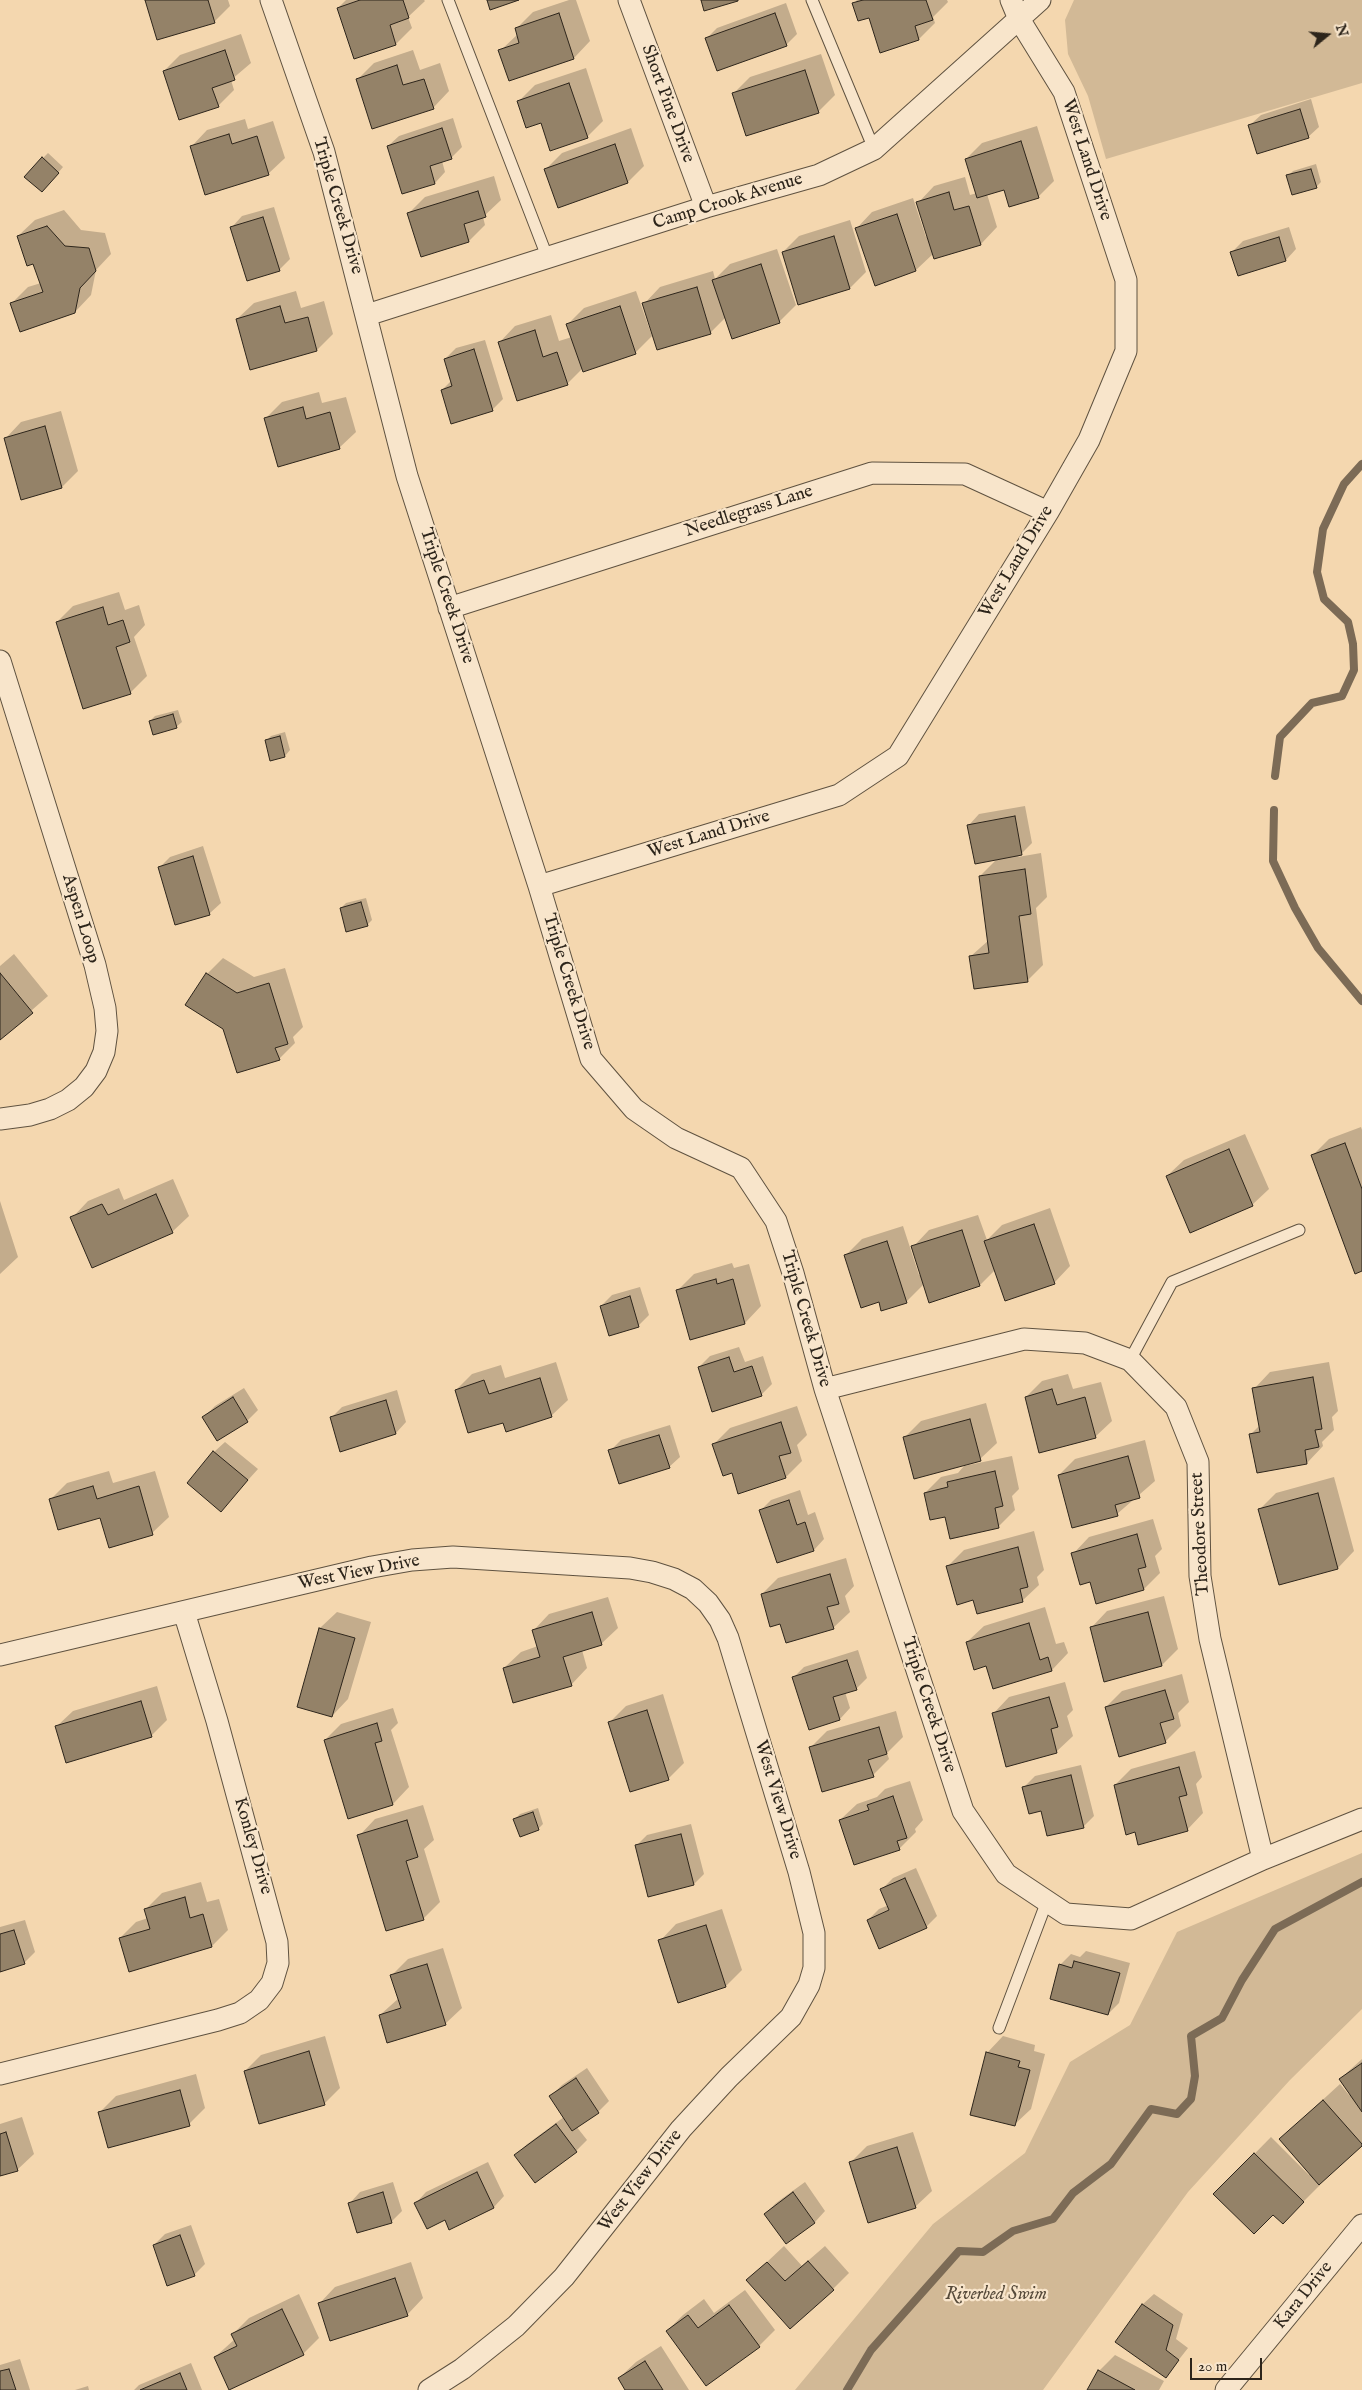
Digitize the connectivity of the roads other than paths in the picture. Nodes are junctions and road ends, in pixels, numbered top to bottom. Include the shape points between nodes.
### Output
1 (271, 0) edge
2 (448, 0) edge
3 (629, 0) edge
4 (812, 0) edge
5 (1040, 0) edge
6 (1015, 10) edge
7 (874, 149) junction
8 (706, 207) junction
9 (548, 259) junction
10 (367, 315) junction
11 (1048, 512) junction
12 (449, 608) junction
13 (0, 661) edge
14 (539, 886) junction
15 (0, 1119) edge
16 (1299, 1230) dead end
17 (1130, 1360) junction
18 (825, 1389) junction
19 (184, 1612) junction
20 (0, 1655) edge
21 (1362, 1819) edge
22 (1263, 1859) junction
23 (1047, 1900) junction
24 (998, 2028) dead end
25 (0, 2074) edge
26 (1362, 2225) edge
27 (429, 2390) edge
28 (1226, 2390) edge

1 - 10 street, Triple Creek Drive via 324,152
2 - 9 lane
3 - 8 street, Short Pine Drive
4 - 7 lane
5 - 6 street, Camp Crook Avenue
6 - 7 street, Camp Crook Avenue
6 - 11 street, West Land Drive via 1064,92 1126,280 1126,351 1090,440
7 - 8 street, Camp Crook Avenue via 819,175
8 - 9 street, Camp Crook Avenue
9 - 10 street, Camp Crook Avenue
10 - 12 street, Triple Creek Drive via 408,476
11 - 12 street, Needlegrass Lane via 965,474 872,473
11 - 14 street, West Land Drive via 898,756 839,795
12 - 14 street, Triple Creek Drive
13 - 15 street, Aspen Loop via 95,965 106,1008 107,1031 104,1052 84,1087 50,1109
14 - 18 street, Triple Creek Drive via 591,1059 634,1109 676,1138 741,1168 776,1221
16 - 17 lane via 1172,1282
17 - 18 street, Theodore Street via 1085,1343 1024,1340
17 - 22 street, Theodore Street via 1176,1407 1198,1462 1200,1576 1210,1639
18 - 23 street, Triple Creek Drive via 963,1811 1006,1874
19 - 20 street
19 - 25 street, Konley Drive via 277,1942 278,1963 272,1984 259,2000 240,2013
19 - 27 street, West View Drive via 372,1567 453,1557 611,1566 652,1572 693,1589 708,1603 728,1638 799,1872 814,1933 814,1968 809,1985 790,2017 681,2129 564,2277 516,2326 462,2369
21 - 22 street, Triple Creek Drive
22 - 23 street, Triple Creek Drive via 1131,1919 1066,1914
23 - 24 lane
26 - 28 street, Kara Drive

